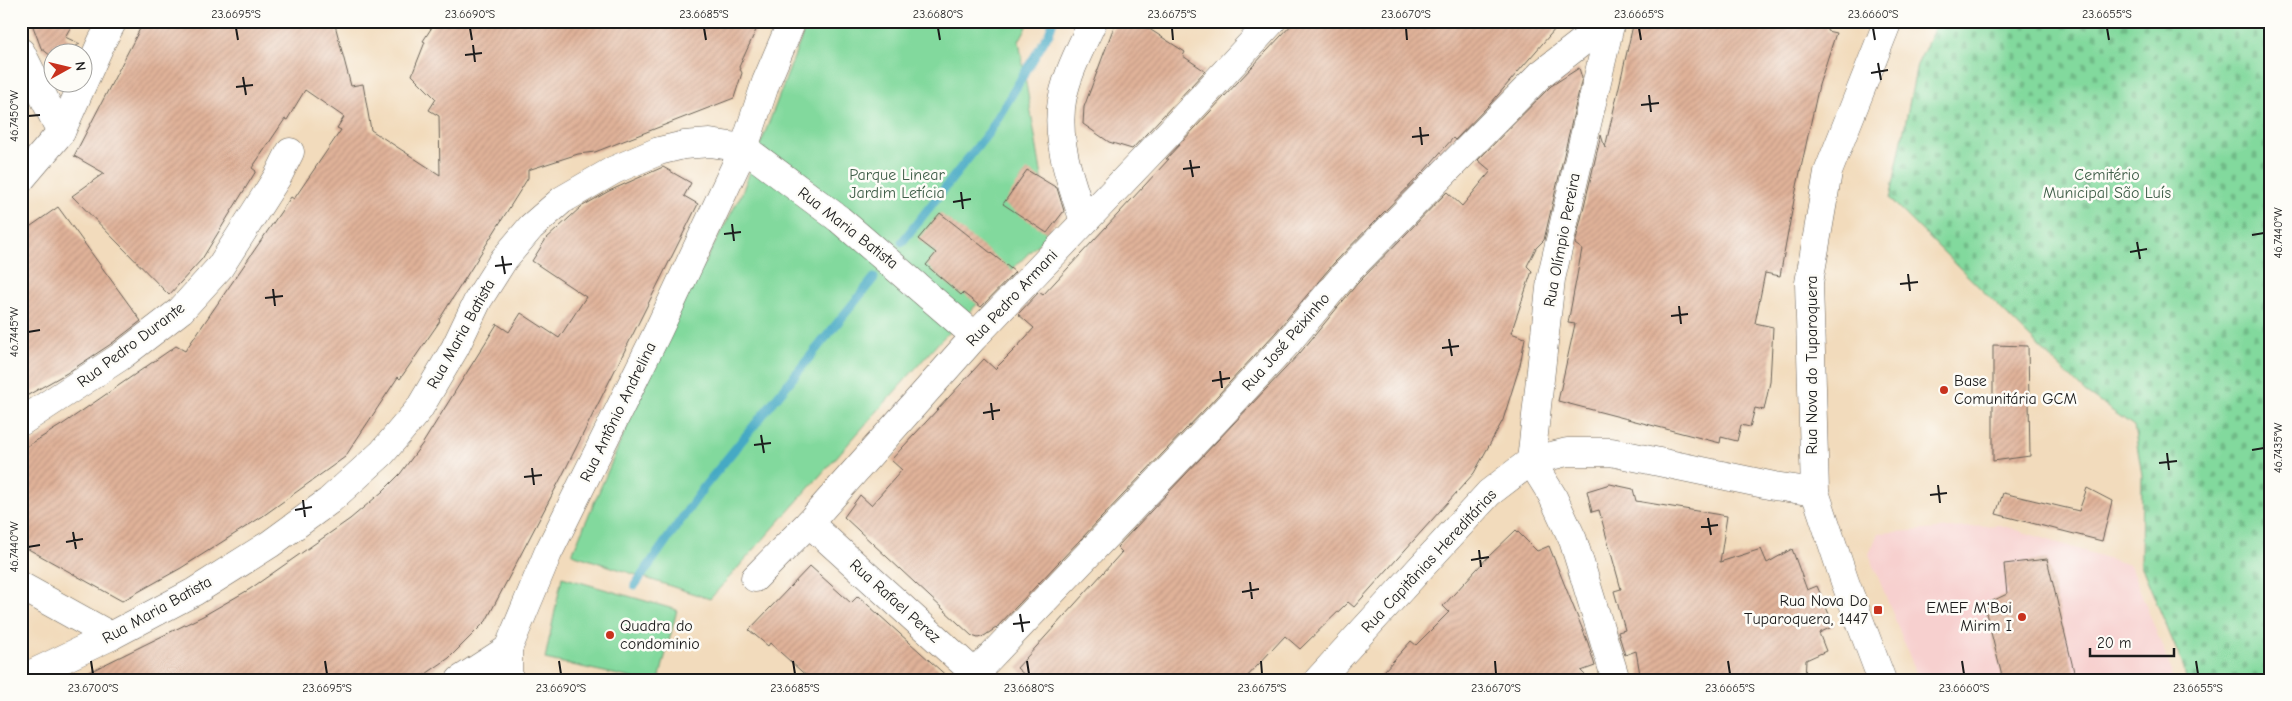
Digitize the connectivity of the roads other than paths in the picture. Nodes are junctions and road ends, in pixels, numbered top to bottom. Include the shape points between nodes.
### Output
1 (112, 21) edge
2 (792, 21) edge
3 (1093, 21) edge
4 (1272, 21) edge
5 (1610, 21) edge
6 (1888, 21) edge
7 (24, 63) edge
8 (62, 132) junction
9 (744, 148) junction
10 (290, 152) dead end
11 (21, 179) edge
12 (1084, 221) junction
13 (976, 336) junction
14 (21, 422) edge
15 (1531, 461) junction
16 (1815, 492) junction
17 (809, 523) junction
18 (755, 578) dead end
19 (21, 586) edge
20 (111, 636) junction
21 (508, 648) junction
22 (978, 677) edge
23 (21, 678) edge
24 (460, 680) edge
25 (508, 680) edge
26 (1318, 680) edge
27 (1616, 680) edge
28 (1882, 680) edge

1 - 8 street
2 - 9 street, Rua Antônio Andrelina via 766,82
3 - 12 street via 1072,69 1061,106 1060,132 1067,171
4 - 12 street, Rua Pedro Armani
5 - 15 street, Rua Olímpio Pereira via 1551,279
5 - 22 street, Rua José Peixinho via 1541,74 1345,274 1288,342
6 - 16 street, Rua Nova do Tuparoquera via 1828,172 1809,284
7 - 8 street
8 - 11 street
9 - 13 street, Rua Maria Batista via 839,219
9 - 20 street, Rua Maria Batista via 710,143 659,151 614,170 562,200 504,259 419,409 382,453 329,501 270,544 194,592
9 - 21 street, Rua Antônio Andrelina via 657,334 548,553
10 - 14 street, Rua Pedro Durante via 220,267 181,310 120,357
12 - 13 street, Rua Pedro Armani
13 - 17 street, Rua Pedro Armani
15 - 16 street, Rua Capitânias Hereditárias via 1567,452 1611,452
15 - 26 street, Rua Capitânias Hereditárias via 1489,493
15 - 27 street via 1552,495 1572,540
16 - 28 street, Rua Nova do Tuparoquera
17 - 18 street, Rua Pedro Armani
17 - 22 street, Rua Rafael Perez
19 - 20 street
20 - 23 street, Rua Maria Batista
21 - 24 street
21 - 25 street, Rua Antônio Andrelina

